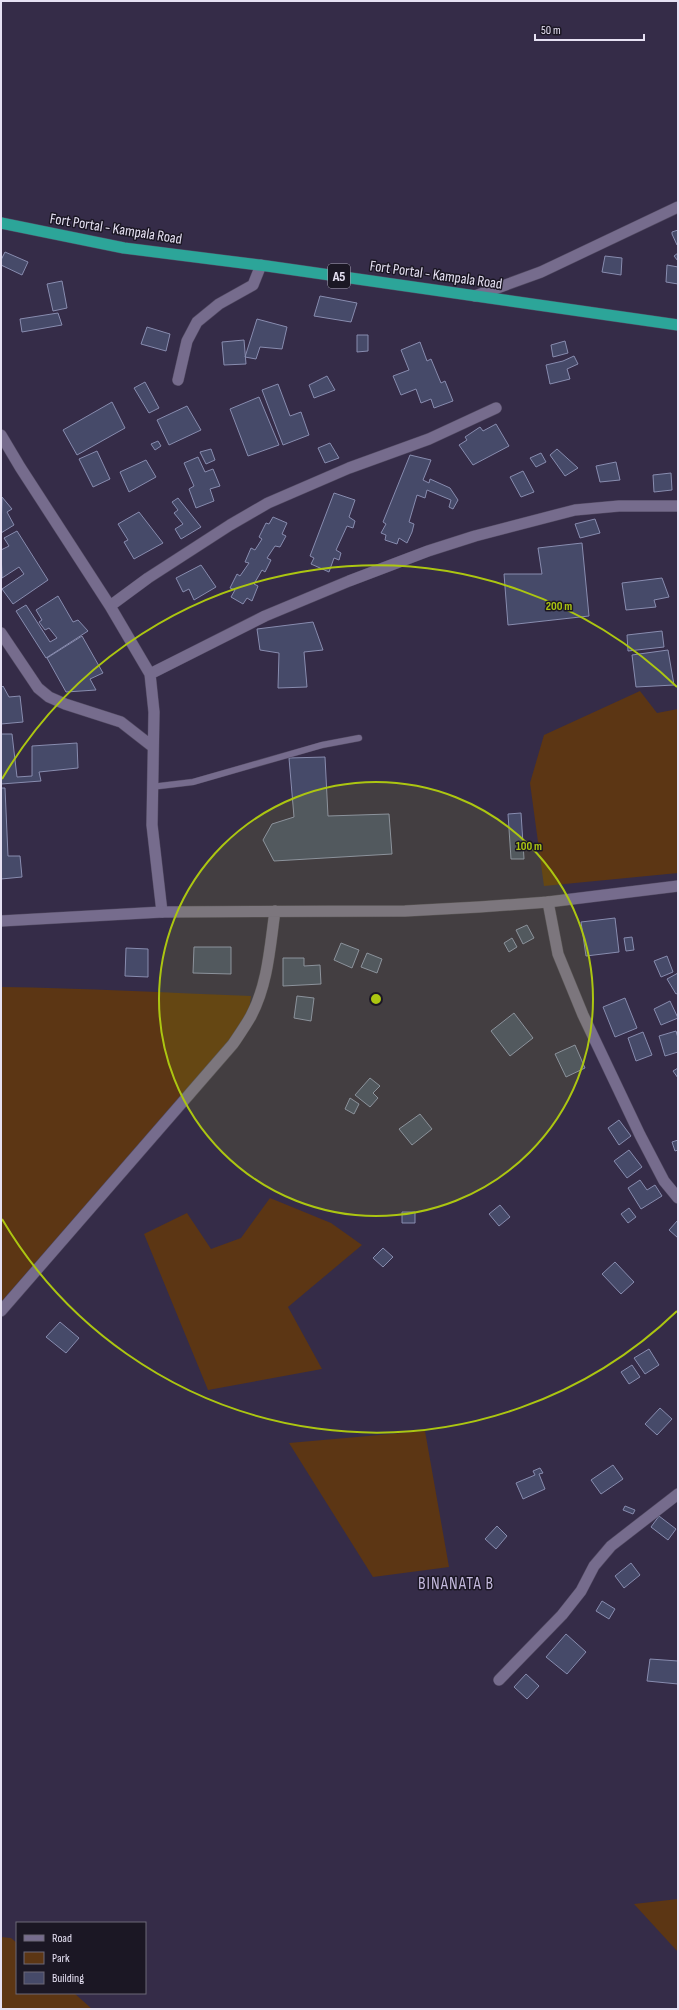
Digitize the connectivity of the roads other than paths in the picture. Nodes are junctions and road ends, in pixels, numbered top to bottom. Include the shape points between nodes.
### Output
1 (678, 207) edge
2 (1, 223) edge
3 (261, 265) junction
4 (474, 296) junction
5 (678, 324) edge
6 (178, 380) dead end
7 (496, 408) dead end
8 (1, 435) edge
9 (678, 506) edge
10 (110, 606) junction
11 (1, 633) edge
12 (150, 674) junction
13 (359, 738) dead end
14 (153, 747) junction
15 (151, 787) junction
16 (678, 886) edge
17 (548, 902) junction
18 (274, 911) junction
19 (162, 912) junction
20 (1, 921) edge
21 (678, 1198) edge
22 (1, 1311) edge
23 (678, 1494) edge
24 (499, 1680) dead end

1 - 4 street via 541,272
2 - 3 highway, Fort Portal - Kampala Road / A5 via 124,248
3 - 4 highway, Fort Portal - Kampala Road / A5
3 - 6 street via 253,285 214,307 196,322 187,341
4 - 5 highway, Fort Portal - Kampala Road / A5
7 - 10 street via 429,439 349,468 268,503 148,578
8 - 10 street
9 - 12 street via 619,506 575,510 475,536 349,581 265,616
10 - 12 street
11 - 14 street via 38,688 49,697 121,722
12 - 14 street via 154,712
13 - 15 lane via 294,752 193,782
14 - 15 street
15 - 19 street via 152,825
16 - 17 street
17 - 18 street via 404,911
17 - 21 street via 558,954 583,1015 640,1135 664,1181
18 - 19 street
18 - 22 street via 268,962 261,989 251,1015 233,1044
19 - 20 street
23 - 24 street via 611,1546 594,1566 581,1591 562,1615

